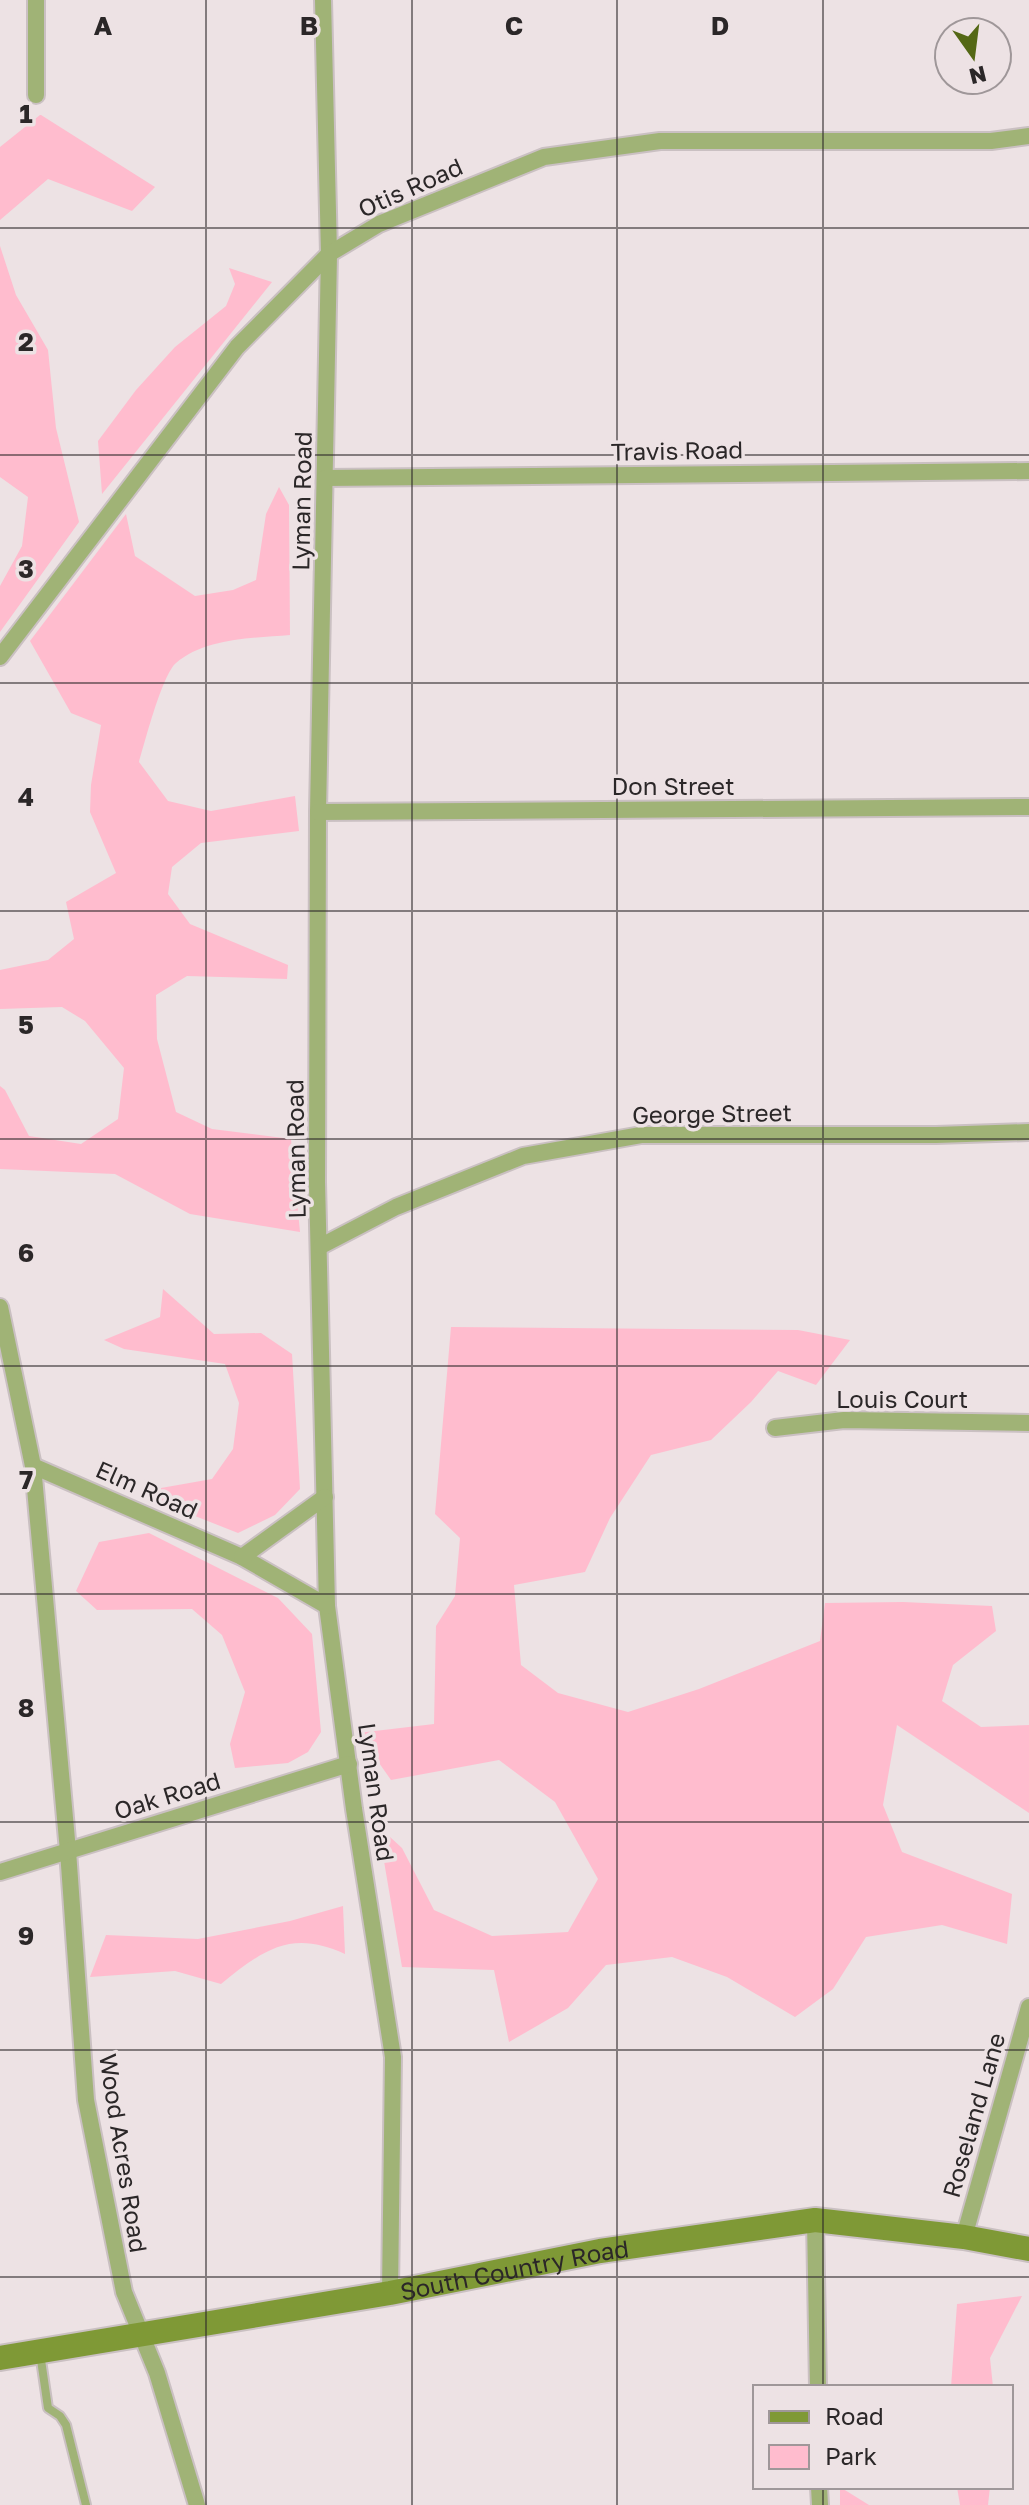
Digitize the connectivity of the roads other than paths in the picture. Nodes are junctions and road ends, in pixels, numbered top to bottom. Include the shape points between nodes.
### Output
1 (36, 0) edge
2 (323, 0) edge
3 (36, 95) dead end
4 (1029, 136) edge
5 (329, 254) junction
6 (1029, 471) edge
7 (325, 478) junction
8 (0, 657) edge
9 (1029, 807) edge
10 (318, 812) junction
11 (1029, 1132) edge
12 (321, 1246) junction
13 (0, 1307) edge
14 (1029, 1423) edge
15 (775, 1428) dead end
16 (33, 1466) junction
17 (325, 1497) junction
18 (242, 1557) junction
19 (327, 1606) junction
20 (349, 1764) junction
21 (68, 1851) junction
22 (0, 1872) edge
23 (1029, 2007) edge
24 (815, 2220) junction
25 (964, 2237) junction
26 (1029, 2249) edge
27 (390, 2293) junction
28 (141, 2336) junction
29 (40, 2352) junction
30 (0, 2358) edge
31 (818, 2385) edge
32 (86, 2505) edge
33 (197, 2505) edge

1 - 3 street
2 - 5 street, Lyman Road
4 - 5 street, Otis Road via 991,141 660,141 544,157 379,224
5 - 7 street, Lyman Road
5 - 8 street, Otis Road via 237,347
6 - 7 street, Travis Road
7 - 10 street, Lyman Road
9 - 10 street, Don Street
10 - 12 street, Lyman Road
11 - 12 street, George Street via 641,1135 523,1156 396,1207
12 - 17 street, Lyman Road
13 - 16 street, Wood Acres Road
14 - 15 street, Louis Court via 844,1420
16 - 18 street, Elm Road
16 - 21 street, Wood Acres Road
17 - 18 street
17 - 19 street, Lyman Road
18 - 19 street, Elm Road
19 - 20 street, Lyman Road
20 - 21 street, Oak Road
20 - 27 street, Lyman Road via 393,2057
21 - 22 street, Oak Road
21 - 28 street, Wood Acres Road via 86,2100 124,2292
23 - 25 street, Roseland Lane
24 - 25 main road, South Country Road
24 - 27 main road, South Country Road via 600,2251
24 - 31 street
25 - 26 main road, South Country Road
27 - 28 main road, South Country Road
28 - 29 main road, South Country Road
28 - 33 street, Wood Acres Road
29 - 30 main road, South Country Road
29 - 32 lane via 48,2408 66,2425

